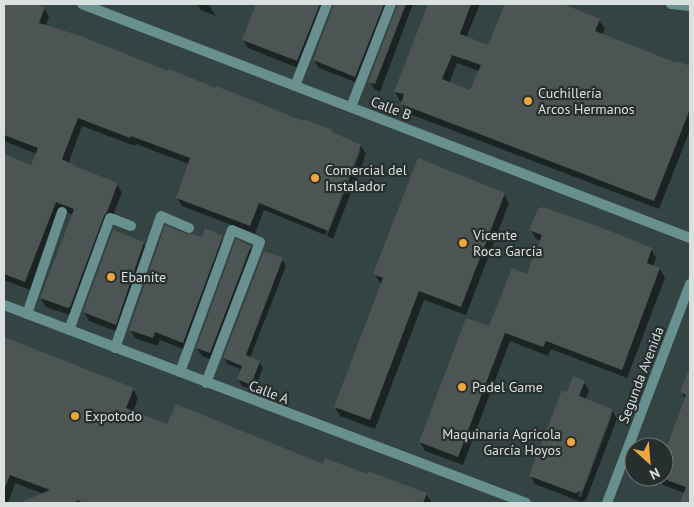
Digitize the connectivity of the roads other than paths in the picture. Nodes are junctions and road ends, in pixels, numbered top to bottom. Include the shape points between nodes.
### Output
1 (82, 4) edge
2 (327, 4) edge
3 (391, 4) edge
4 (671, 4) edge
5 (690, 6) edge
6 (295, 86) junction
7 (351, 107) junction
8 (62, 212) dead end
9 (131, 226) dead end
10 (189, 228) dead end
11 (690, 238) edge
12 (690, 284) edge
13 (4, 305) edge
14 (27, 314) junction
15 (68, 330) junction
16 (116, 348) junction
17 (180, 372) junction
18 (206, 383) junction
19 (526, 503) edge
20 (607, 503) edge

1 - 6 street, Calle B
2 - 6 street
3 - 7 street
4 - 5 street
6 - 7 street, Calle B
7 - 11 street, Calle B
8 - 14 street
9 - 15 street via 110,218
10 - 16 street via 161,216
12 - 20 street, Segunda Avenida
13 - 14 street, Calle A
14 - 15 street, Calle A
15 - 16 street, Calle A
16 - 17 street, Calle A
17 - 18 street, Calle A
17 - 18 street via 232,230 260,242
18 - 19 street, Calle A

